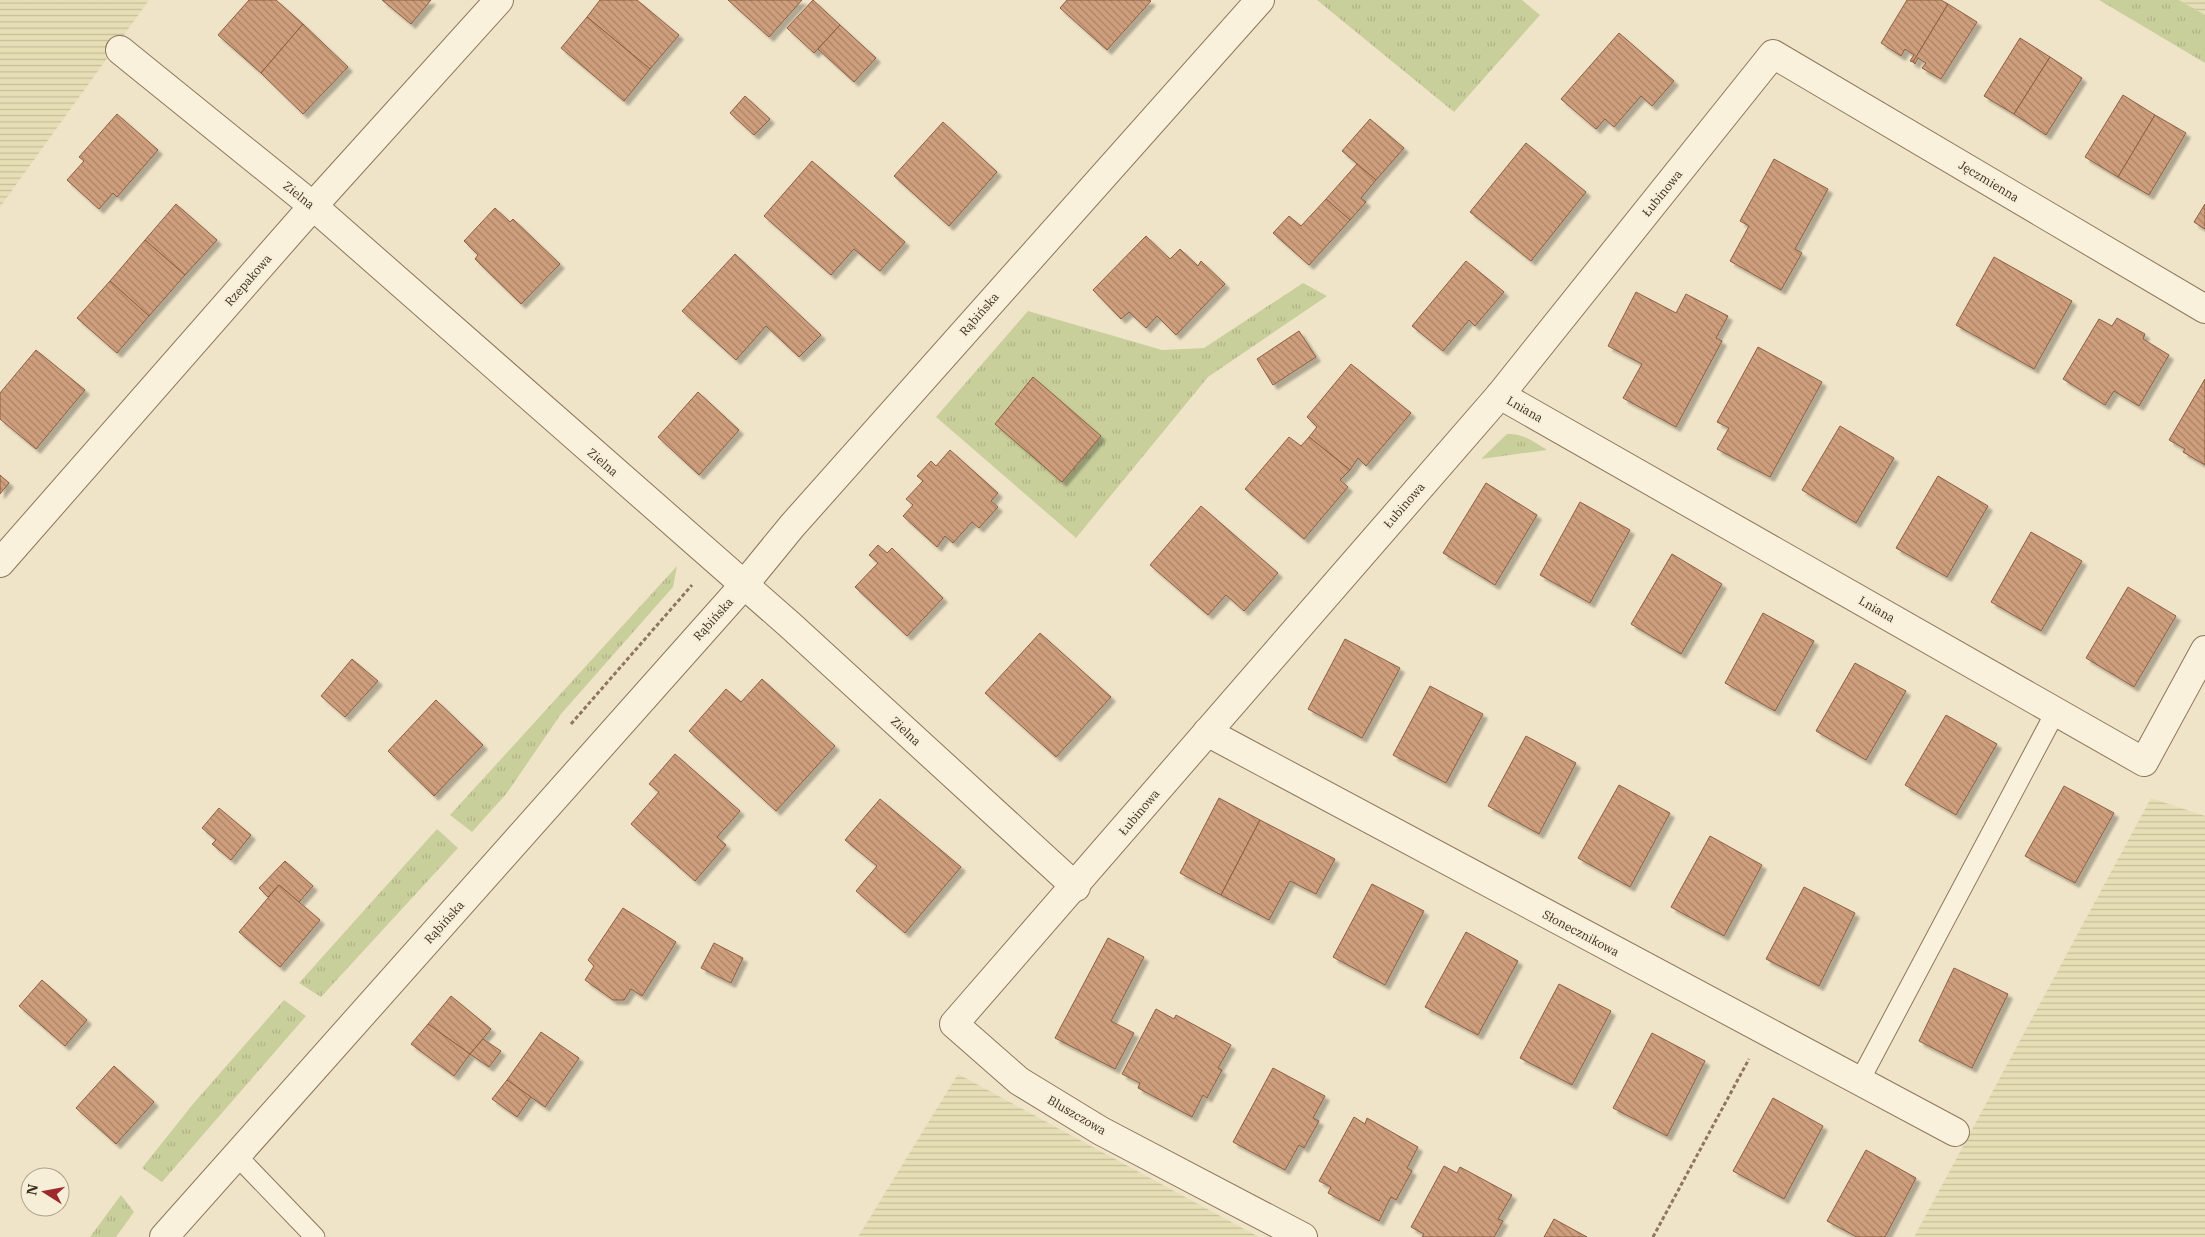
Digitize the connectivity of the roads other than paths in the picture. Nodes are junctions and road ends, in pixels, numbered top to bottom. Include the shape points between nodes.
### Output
1 (499, 0) edge
2 (1260, 0) edge
3 (120, 50) dead end
4 (1773, 54) joint
5 (313, 206) junction
6 (2205, 309) edge
7 (1500, 395) junction
8 (0, 563) edge
9 (743, 586) junction
10 (2205, 650) edge
11 (2056, 711) junction
12 (1207, 732) junction
13 (1076, 887) junction
14 (1023, 947) joint
15 (1859, 1082) junction
16 (1955, 1132) dead end
17 (236, 1155) junction
18 (164, 1237) edge
19 (315, 1237) edge
20 (1303, 1237) edge

1 - 5 street, Rzepakowa
2 - 9 street, Rąbińska via 838,474
3 - 5 street, Zielna
4 - 6 street, Jęczmienna
4 - 7 street, Łubinowa
5 - 8 street, Rzepakowa
5 - 9 street, Zielna
7 - 11 street, Lniana
7 - 12 street, Łubinowa
9 - 13 street, Zielna via 790,625
9 - 17 street, Rąbińska
10 - 11 street, Lniana via 2144,762
11 - 15 lane
12 - 13 street, Łubinowa
12 - 15 street, Słonecznikowa
13 - 14 street, Łubinowa
14 - 20 street, Bluszczowa via 954,1024 1019,1081 1101,1130
15 - 16 street, Słonecznikowa
17 - 18 street, Rąbińska
17 - 19 lane

